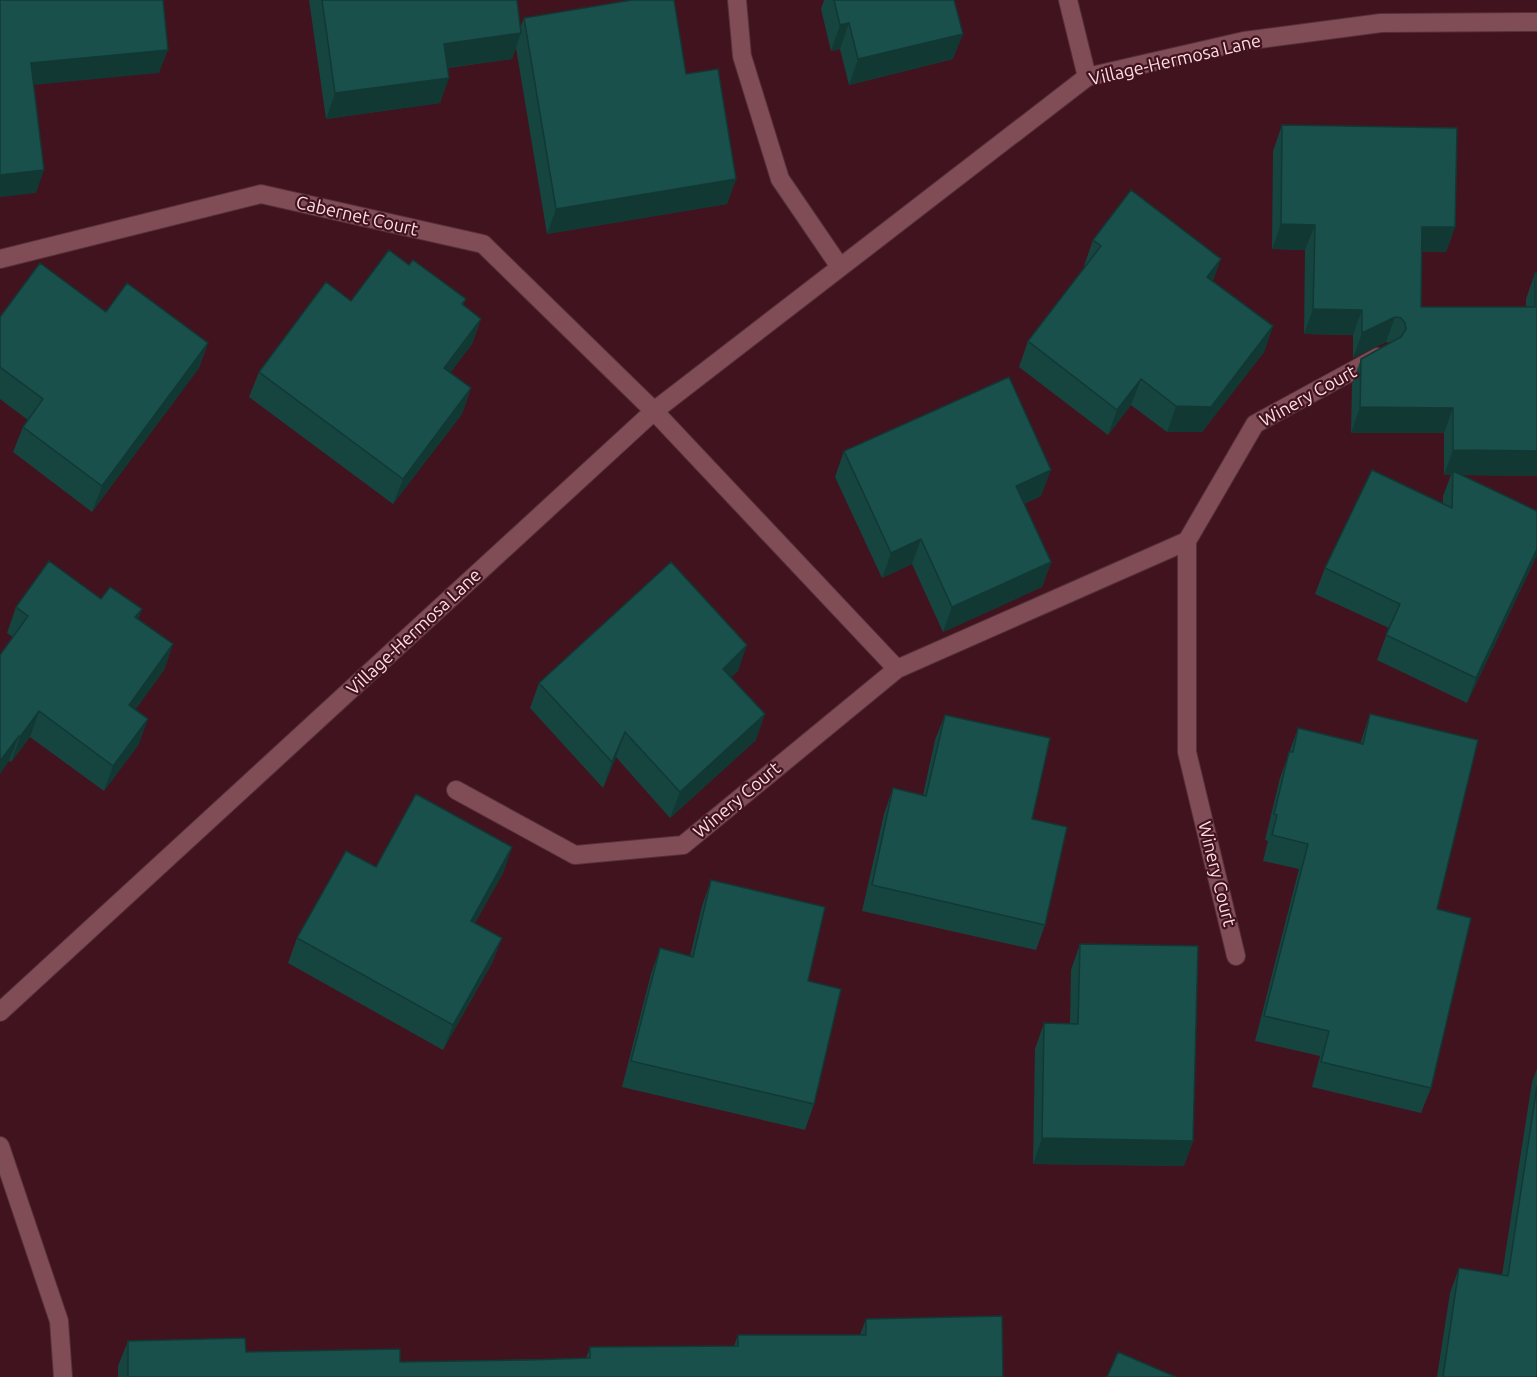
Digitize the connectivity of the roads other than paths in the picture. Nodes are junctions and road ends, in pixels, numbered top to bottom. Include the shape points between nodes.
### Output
1 (737, 0) edge
2 (1068, 0) edge
3 (1537, 22) edge
4 (1087, 76) junction
5 (0, 259) edge
6 (840, 267) junction
7 (1386, 353) edge
8 (654, 411) junction
9 (1187, 542) junction
10 (897, 669) junction
11 (456, 790) dead end
12 (1236, 956) dead end
13 (0, 1012) edge
14 (0, 1146) edge
15 (63, 1377) edge

1 - 6 street via 742,56 780,179
2 - 4 street
3 - 4 street, Village-Hermosa Lane via 1381,23 1244,41
4 - 6 street, Village-Hermosa Lane
5 - 8 street, Cabernet Court via 261,194 483,244
6 - 8 street, Village-Hermosa Lane
7 - 9 street, Winery Court via 1255,424
8 - 10 street
8 - 13 street, Village-Hermosa Lane
9 - 10 street, Winery Court
9 - 12 street, Winery Court via 1187,752
10 - 11 street, Winery Court via 683,845 575,855
14 - 15 street via 59,1321

